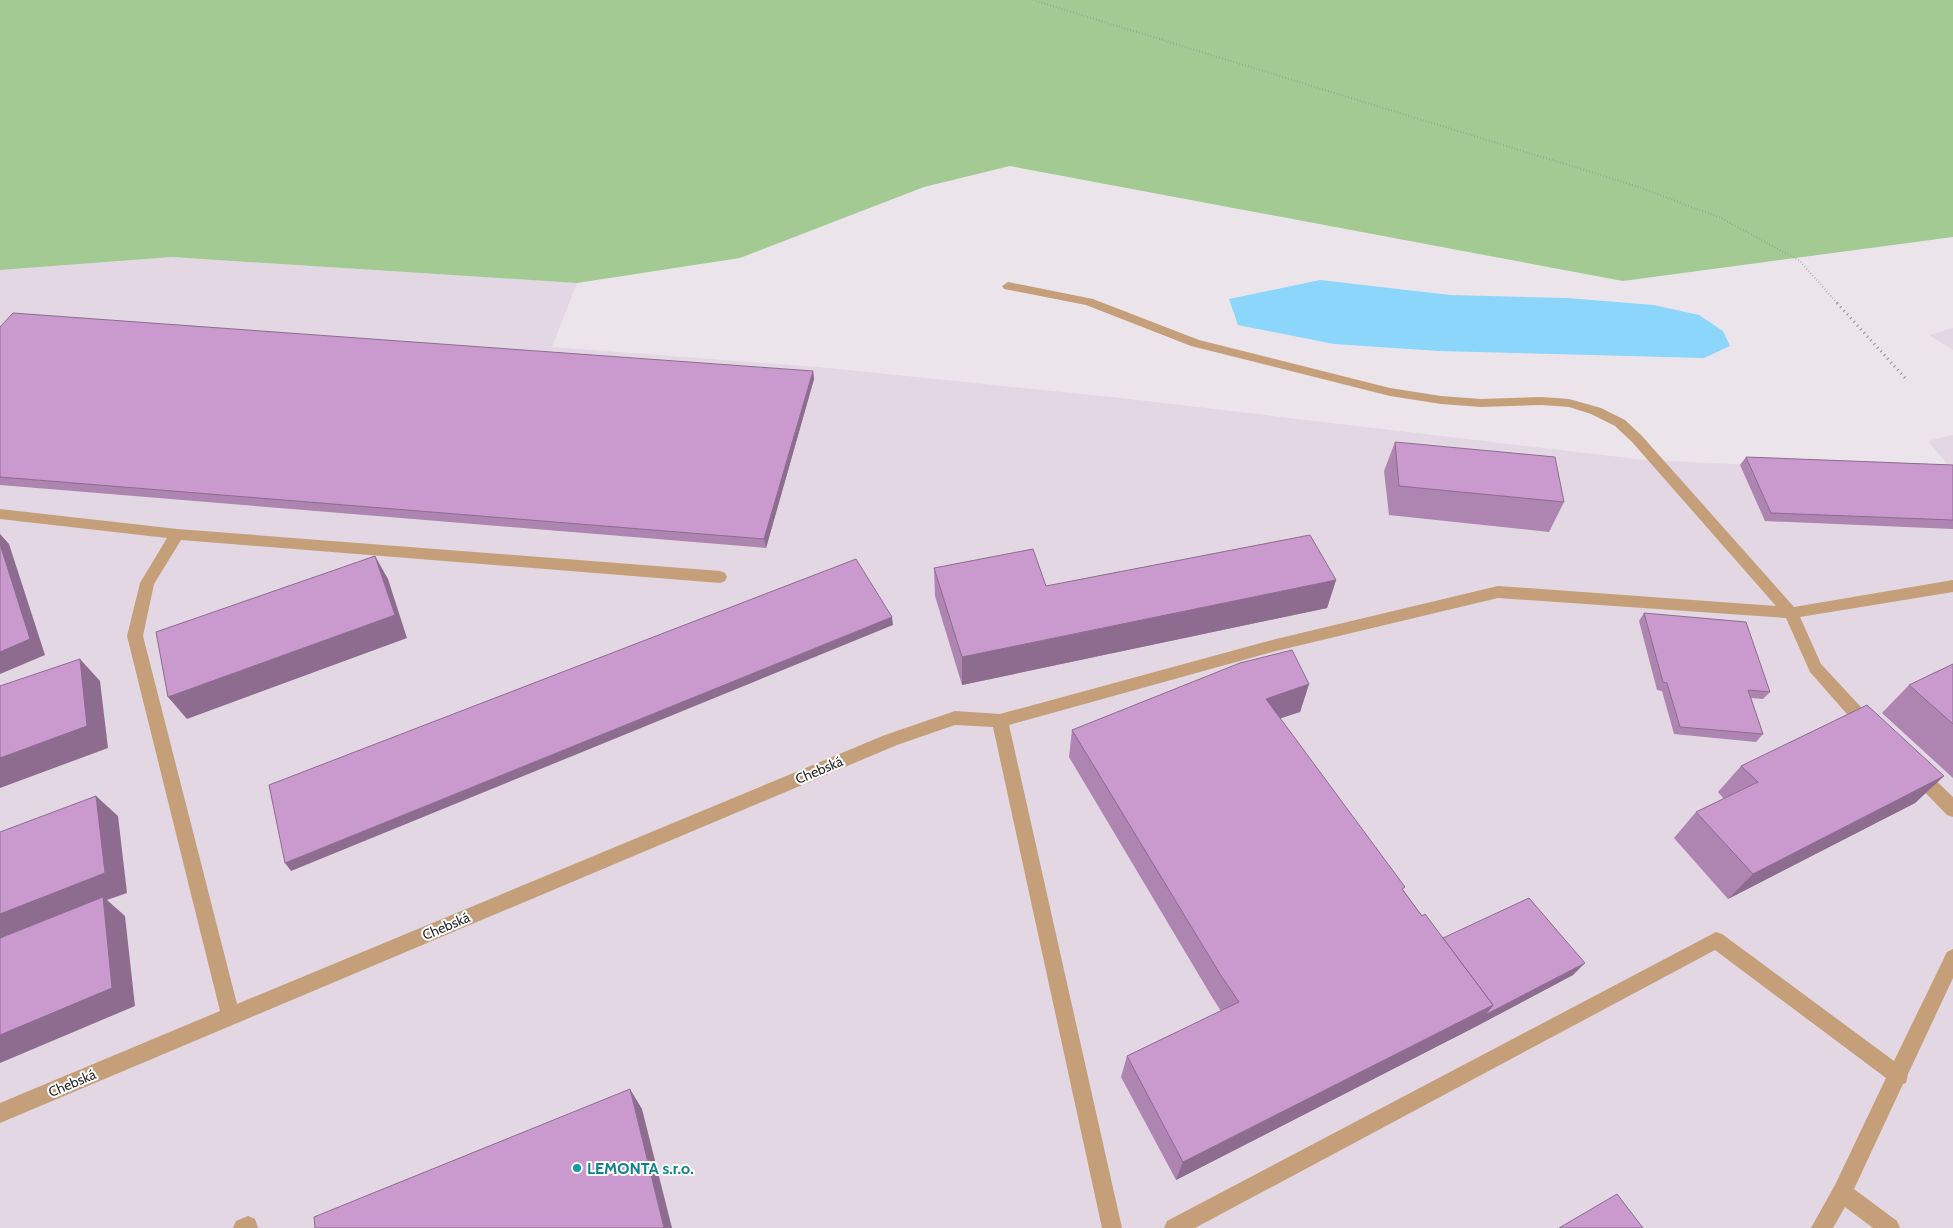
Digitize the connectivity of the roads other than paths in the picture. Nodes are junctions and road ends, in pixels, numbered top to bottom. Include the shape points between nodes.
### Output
1 (1008, 286) dead end
2 (0, 514) edge
3 (177, 534) junction
4 (720, 577) dead end
5 (1953, 586) edge
6 (1791, 613) junction
7 (1000, 721) junction
8 (1877, 735) edge
9 (1905, 762) edge
10 (1953, 810) edge
11 (1953, 958) edge
12 (231, 1016) junction
13 (1898, 1076) junction
14 (0, 1113) edge
15 (1842, 1192) junction
16 (243, 1228) edge
17 (248, 1228) edge
18 (1112, 1228) edge
19 (1174, 1228) edge
20 (1821, 1228) edge
21 (1890, 1228) edge

1 - 6 lane via 1089,302 1195,343 1390,392 1471,402 1569,403 1596,411 1620,423 1637,439
2 - 3 lane
3 - 4 lane
3 - 12 lane via 147,583 135,636
5 - 6 lane, Chebská
6 - 7 lane, Chebská via 1498,592 1276,645
6 - 8 lane via 1815,668
7 - 12 lane, Chebská via 955,718 891,740
7 - 18 lane
9 - 10 lane
11 - 13 lane
12 - 14 lane, Chebská
13 - 15 lane
13 - 19 lane via 1716,940
15 - 20 lane
15 - 21 lane
16 - 17 lane

